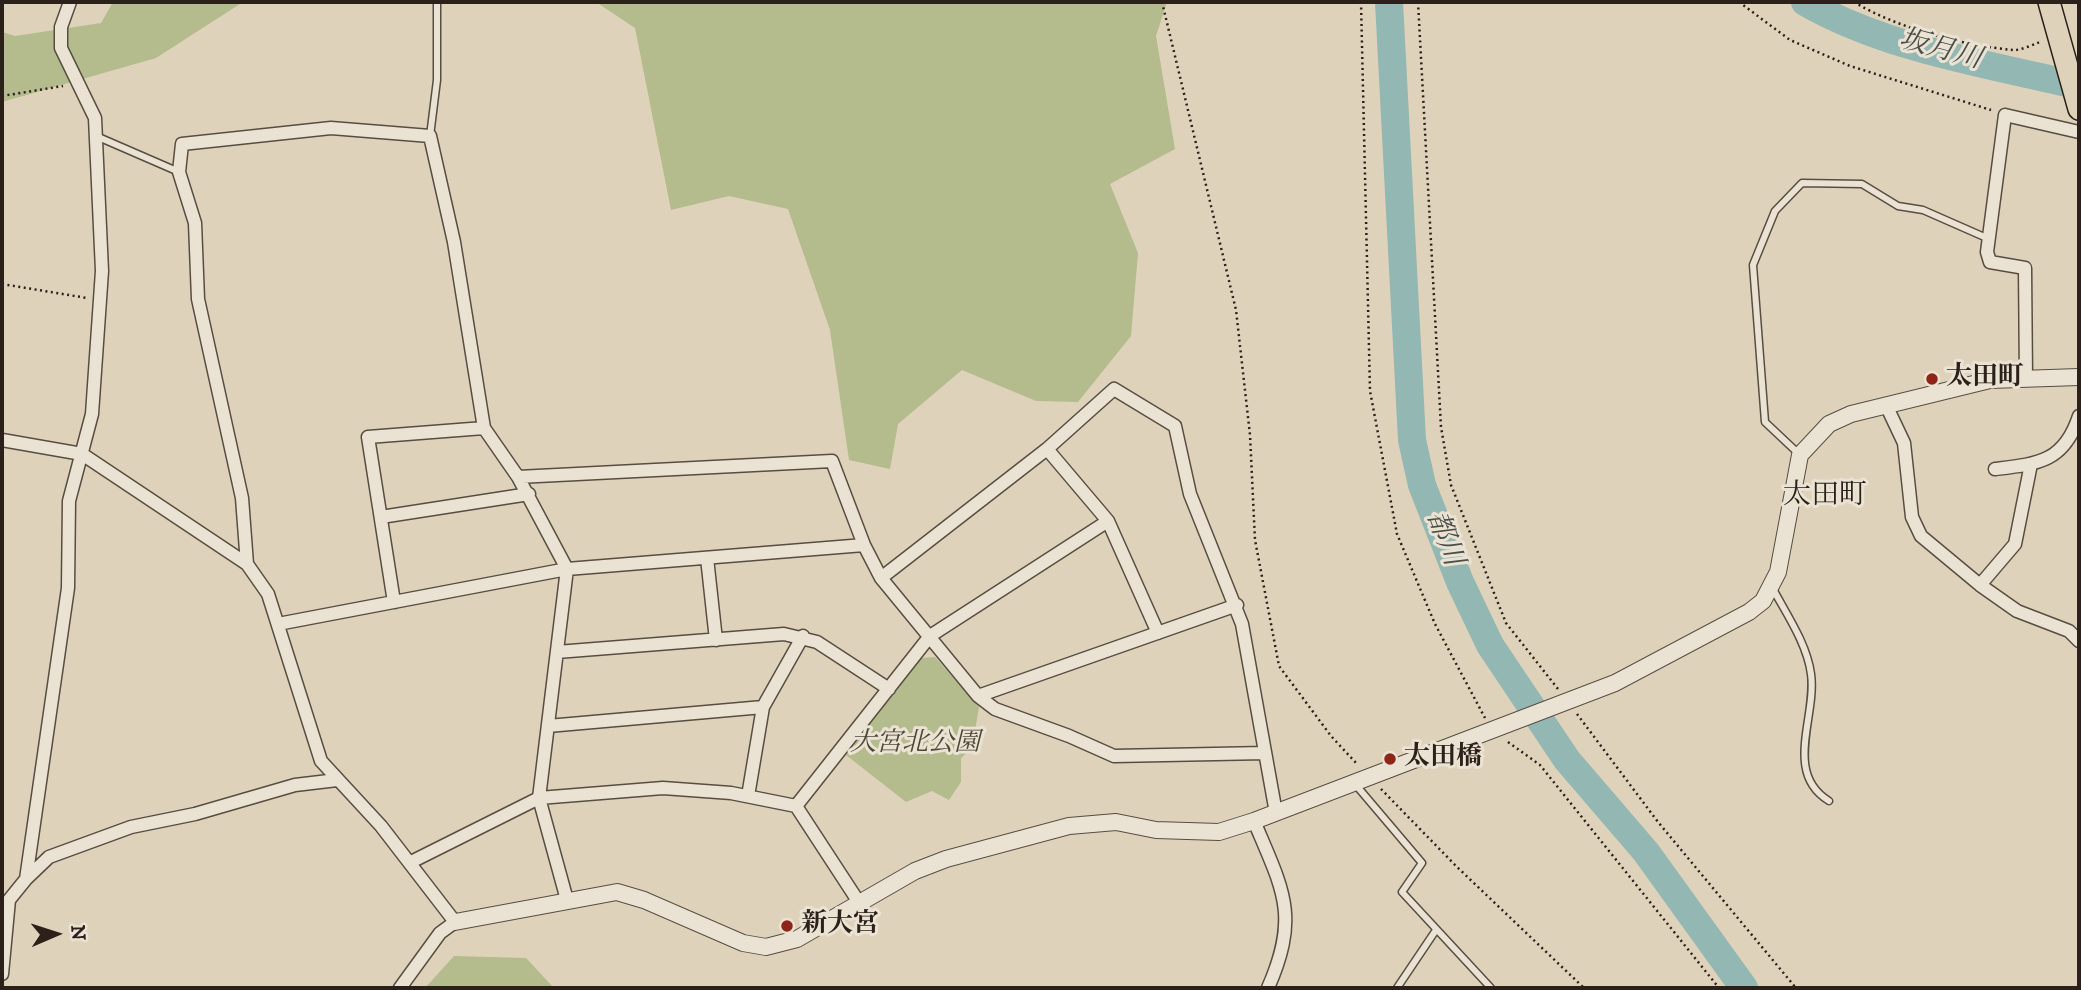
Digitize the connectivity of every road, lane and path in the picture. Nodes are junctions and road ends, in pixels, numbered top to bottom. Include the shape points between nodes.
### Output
1 (70, 2) edge
2 (437, 2) edge
3 (1162, 2) edge
4 (1361, 2) edge
5 (1418, 2) edge
6 (1739, 2) edge
7 (1854, 2) edge
8 (2049, 2) edge
9 (2059, 35) junction
10 (77, 83) junction
11 (2, 96) edge
12 (2079, 109) edge
13 (2005, 115) junction
14 (2079, 132) edge
15 (96, 136) junction
16 (430, 136) junction
17 (179, 172) junction
18 (1989, 239) junction
19 (2, 284) edge
20 (100, 300) junction
21 (2079, 377) edge
22 (2026, 379) junction
23 (1886, 405) junction
24 (2079, 416) edge
25 (484, 428) junction
26 (2, 440) edge
27 (1047, 449) junction
28 (82, 454) junction
29 (1800, 455) junction
30 (2031, 464) junction
31 (1995, 468) dead end
32 (518, 477) junction
33 (529, 494) junction
34 (381, 517) junction
35 (1108, 521) junction
36 (864, 545) junction
37 (707, 558) junction
38 (247, 565) junction
39 (567, 569) junction
40 (881, 578) junction
41 (1980, 585) junction
42 (1772, 587) junction
43 (394, 602) junction
44 (1237, 605) junction
45 (278, 624) junction
46 (1158, 633) junction
47 (803, 636) junction
48 (930, 636) junction
49 (716, 640) junction
50 (2079, 641) edge
51 (557, 652) junction
52 (889, 689) junction
53 (978, 696) junction
54 (1568, 702) junction
55 (763, 707) junction
56 (548, 726) junction
57 (1492, 731) junction
58 (1265, 753) junction
59 (337, 780) junction
60 (1363, 781) junction
61 (748, 796) junction
62 (539, 798) junction
63 (1829, 801) dead end
64 (796, 806) junction
65 (1276, 813) junction
66 (1254, 821) junction
67 (411, 862) junction
68 (26, 879) junction
69 (566, 900) junction
70 (5, 902) edge
71 (860, 904) junction
72 (455, 922) junction
73 (1436, 930) junction
74 (2, 974) edge
75 (400, 988) edge
76 (1268, 988) edge
77 (1397, 988) edge
78 (1491, 988) edge
79 (1584, 988) edge
80 (1719, 988) edge
81 (1797, 988) edge

1 - 10 street via 61,27 61,48
2 - 16 lane via 437,80
3 - 60 path via 1236,310 1250,435 1255,540 1279,666
4 - 57 path via 1370,391 1397,534 1435,624
5 - 54 path via 1441,427 1451,485 1506,623
6 - 13 path via 1790,40 1850,66
7 - 9 path via 1877,16 1943,37 2017,50
8 - 9 highway
9 - 12 highway
10 - 11 path
10 - 15 street via 95,118
13 - 14 street
13 - 18 street
15 - 17 lane
15 - 20 street
16 - 17 street via 331,128 182,144
16 - 25 street via 454,242
17 - 38 street via 195,223 198,299 243,498
18 - 22 street via 1990,262 2025,268
18 - 29 lane via 1923,210 1898,206 1862,184 1802,183 1775,211 1753,265 1765,422
19 - 20 path
20 - 28 street via 92,414
21 - 22 street
22 - 23 street via 1990,380
23 - 29 street via 1829,424
23 - 41 street via 1903,443 1913,517 1921,536
24 - 30 street via 2074,432 2057,454
25 - 32 street
25 - 34 street via 368,437
26 - 28 street
27 - 35 street
27 - 40 street
27 - 44 street via 1114,388 1175,425 1190,494
28 - 38 street
28 - 68 street via 69,501 68,588
29 - 42 street
30 - 31 street
30 - 41 street via 2015,544
32 - 33 street
32 - 36 street via 832,461
33 - 34 street
33 - 39 street
34 - 43 street
35 - 46 street
35 - 48 street
36 - 37 street
36 - 40 street
37 - 39 street
37 - 49 street
38 - 45 street via 268,594
39 - 43 street
39 - 51 street
40 - 48 street
41 - 50 street via 2017,611 2069,631
42 - 54 street via 1749,612 1648,669
42 - 63 lane via 1811,673 1805,765 1817,794
43 - 45 street
44 - 46 street
44 - 58 street
45 - 59 street via 309,731 321,761
46 - 53 street
47 - 49 street
47 - 52 street
47 - 55 street
48 - 52 street
48 - 53 street
49 - 51 street
51 - 56 street
52 - 64 street
53 - 58 street via 995,709 1114,756
54 - 57 street
54 - 81 path via 1658,822
55 - 56 street
55 - 61 street
56 - 62 street
57 - 60 street
57 - 80 path via 1540,765
58 - 65 street
59 - 67 street
59 - 68 street via 295,785 131,827 49,858
60 - 65 street
60 - 73 lane via 1422,863 1402,892
60 - 79 path
61 - 62 street via 663,788
61 - 64 street
62 - 67 street
62 - 69 street
64 - 71 street
65 - 66 street
66 - 71 street via 1219,832 1157,830 1116,822 1069,826 946,859 915,871
66 - 76 street via 1284,902 1285,941
67 - 72 street
68 - 70 street
69 - 71 street via 617,892 743,943 765,947 797,939
69 - 72 street
70 - 74 street
72 - 75 street via 440,933
73 - 77 lane
73 - 78 lane

